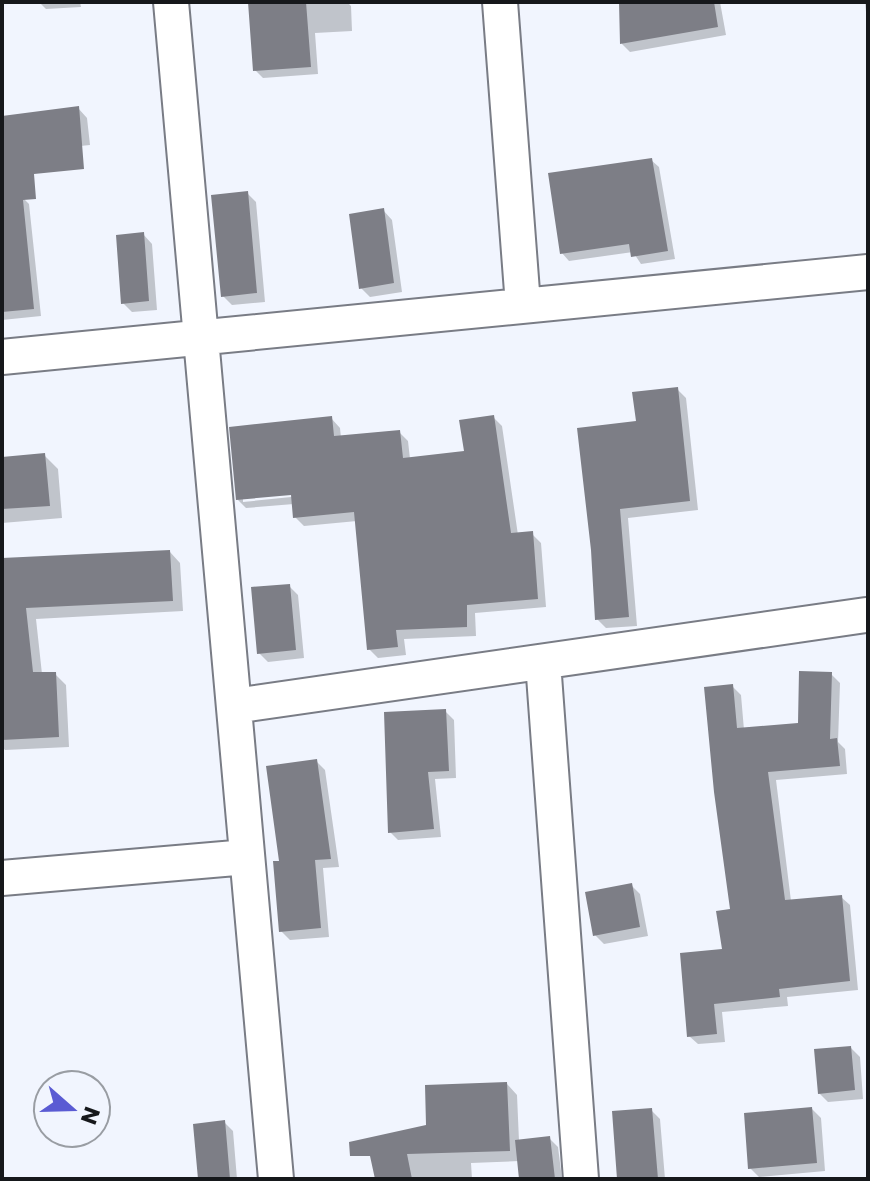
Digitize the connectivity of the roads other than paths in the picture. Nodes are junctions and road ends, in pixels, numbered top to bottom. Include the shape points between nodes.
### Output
1 (171, 2) edge
2 (500, 2) edge
3 (868, 272) edge
4 (523, 305) junction
5 (201, 338) junction
6 (2, 357) edge
7 (866, 615) dead end
8 (543, 662) junction
9 (234, 706) junction
10 (247, 857) junction
11 (2, 878) edge
12 (276, 1179) edge
13 (581, 1179) edge

1 - 5 street
2 - 4 street
3 - 4 street
4 - 5 street
5 - 6 street
5 - 9 street
7 - 8 street
8 - 9 street
8 - 13 street
9 - 10 street
10 - 11 street
10 - 12 street

